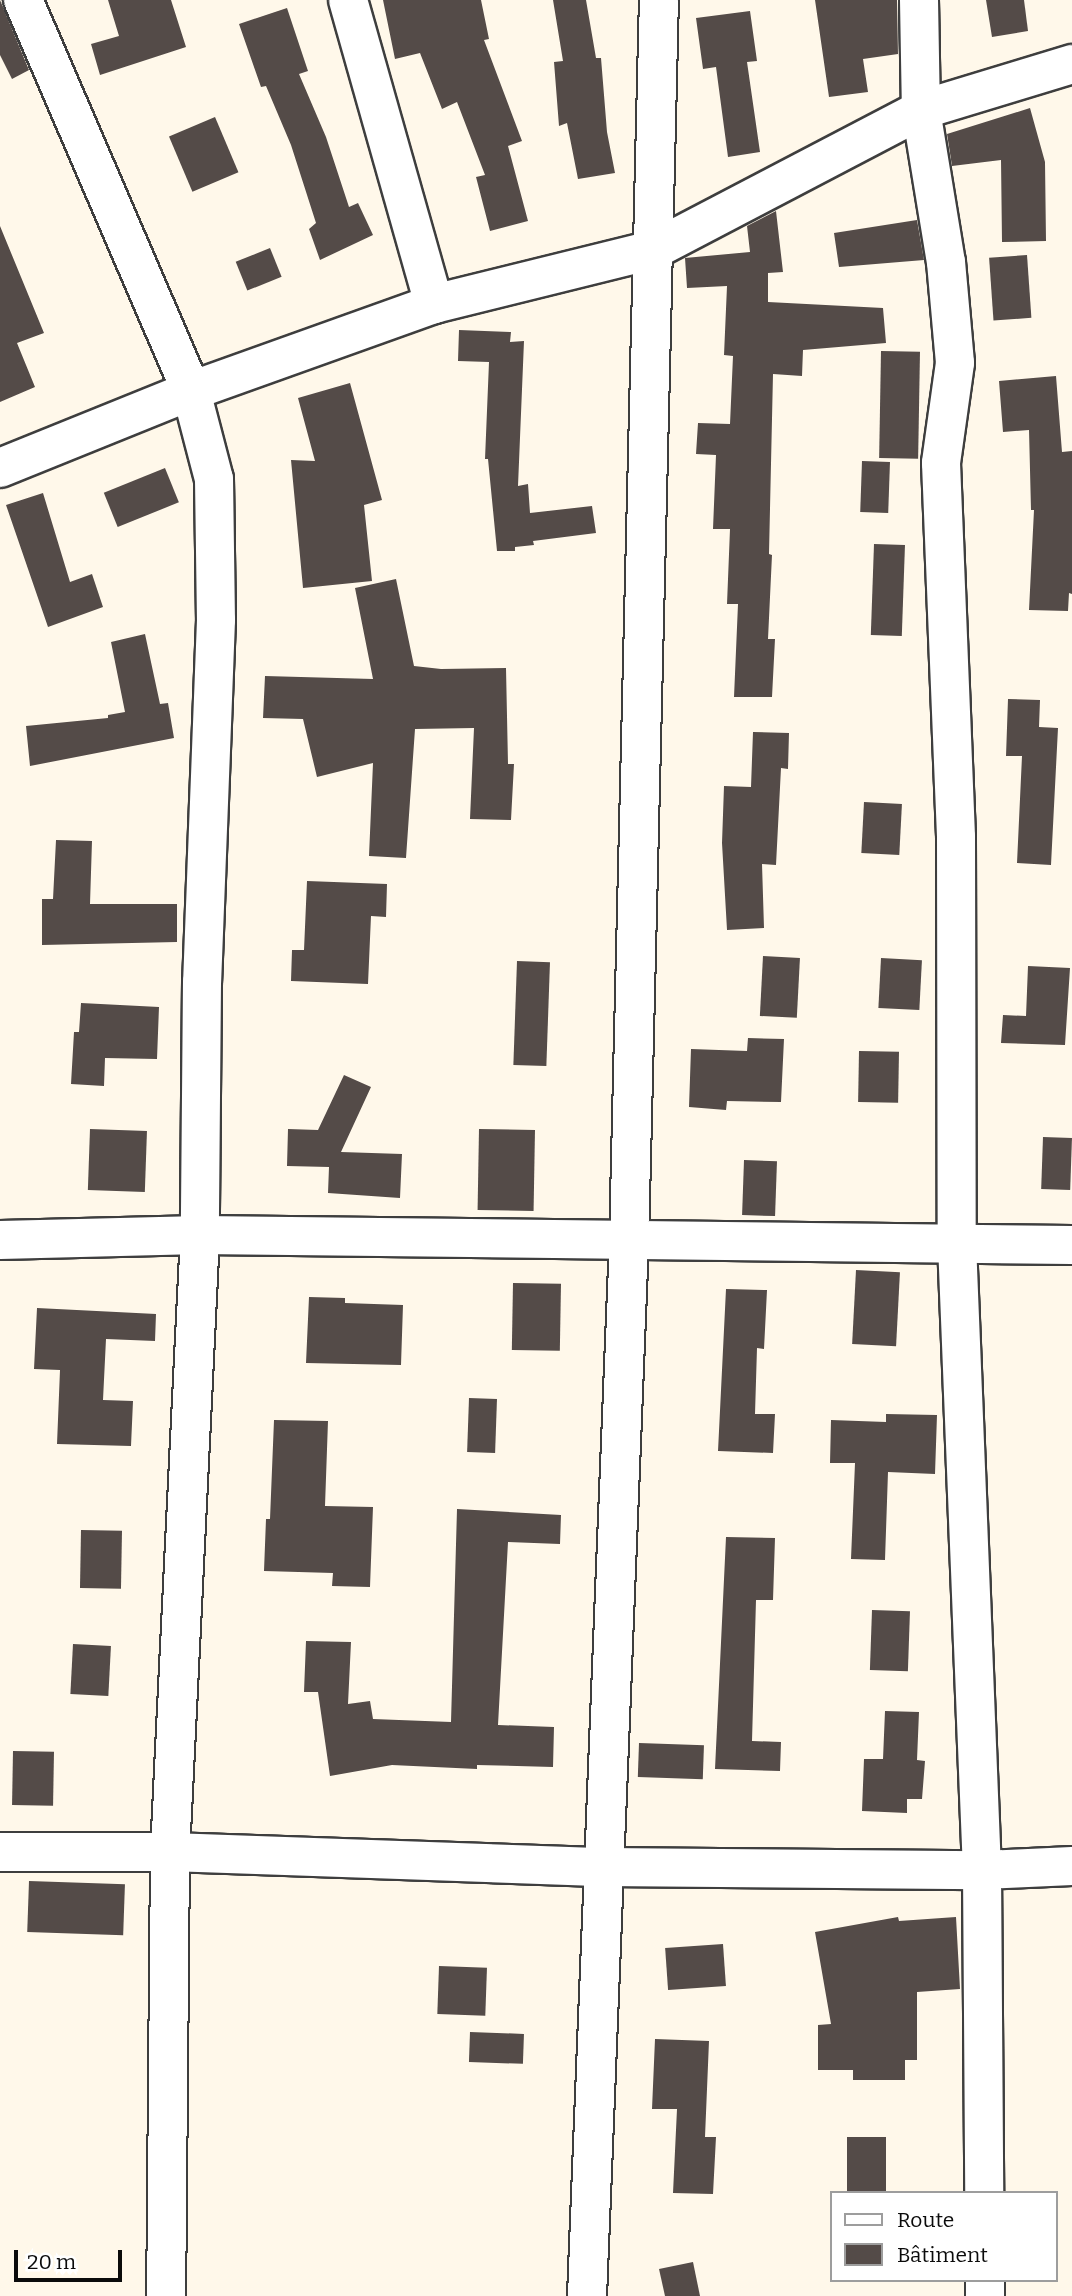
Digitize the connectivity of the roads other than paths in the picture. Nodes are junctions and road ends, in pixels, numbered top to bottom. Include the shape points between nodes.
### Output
1 (23, 0) edge
2 (348, 0) edge
3 (659, 0) edge
4 (919, 0) edge
5 (1072, 64) edge
6 (921, 110) junction
7 (653, 250) junction
8 (434, 304) junction
9 (191, 391) junction
10 (0, 468) edge
11 (200, 1235) junction
12 (0, 1240) edge
13 (629, 1242) junction
14 (957, 1243) junction
15 (1072, 1245) edge
16 (0, 1852) edge
17 (170, 1852) junction
18 (1072, 1866) edge
19 (604, 1867) junction
20 (982, 1870) junction
21 (984, 2191) edge
22 (166, 2296) edge
23 (587, 2296) edge

1 - 9 street
2 - 8 street
3 - 7 street
4 - 6 street
5 - 6 street
6 - 7 street
6 - 14 street via 946,262 955,363 941,463 956,837
7 - 8 street
7 - 13 street
8 - 9 street
9 - 10 street
9 - 11 street via 214,479 217,526 202,982
11 - 12 street
11 - 13 street
11 - 17 street
13 - 14 street
13 - 19 street
14 - 15 street
14 - 20 street
16 - 17 street
17 - 19 street
17 - 22 street
18 - 20 street
19 - 20 street
19 - 23 street
20 - 21 street

